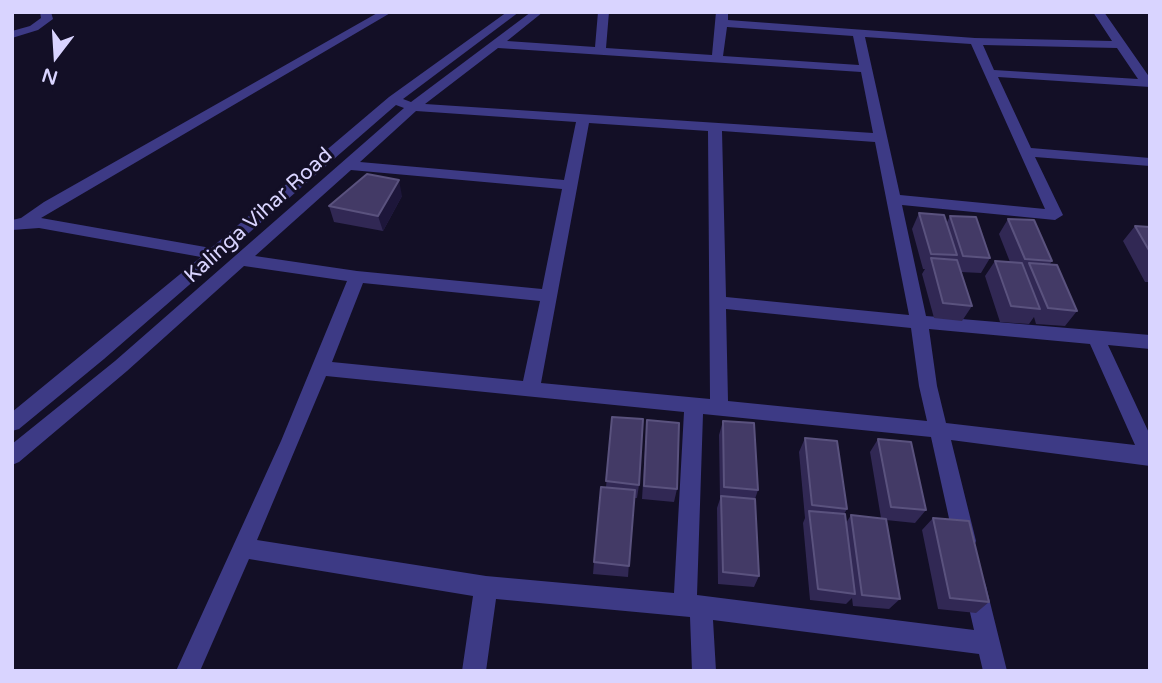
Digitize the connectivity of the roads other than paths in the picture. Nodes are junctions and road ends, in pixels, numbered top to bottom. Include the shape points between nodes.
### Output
1 (45, 12) edge
2 (387, 12) edge
3 (514, 12) edge
4 (538, 12) edge
5 (604, 12) edge
6 (1098, 12) edge
7 (722, 18) edge
8 (858, 32) junction
9 (12, 35) edge
10 (975, 41) junction
11 (495, 44) junction
12 (1121, 45) junction
13 (600, 51) junction
14 (717, 59) junction
15 (866, 68) junction
16 (990, 74) junction
17 (1149, 83) edge
18 (394, 100) junction
19 (413, 107) junction
20 (583, 120) junction
21 (715, 127) junction
22 (881, 138) junction
23 (1026, 152) junction
24 (1150, 162) edge
25 (348, 165) junction
26 (570, 185) junction
27 (893, 199) junction
28 (19, 224) edge
29 (215, 254) junction
30 (241, 260) junction
31 (357, 277) junction
32 (549, 296) junction
33 (718, 302) junction
34 (919, 322) junction
35 (1096, 338) junction
36 (1150, 342) edge
37 (321, 368) junction
38 (531, 389) junction
39 (694, 405) junction
40 (719, 408) junction
41 (12, 423) edge
42 (938, 430) junction
43 (1149, 455) edge
44 (12, 456) edge
45 (243, 548) junction
46 (486, 587) junction
47 (693, 607) junction
48 (989, 644) junction
49 (188, 671) edge
50 (474, 671) edge
51 (704, 671) edge
52 (995, 671) edge

1 - 9 street via 47,19 42,24
2 - 28 street
3 - 18 street, Kalinga Vihar Road
4 - 11 street, Kalinga Vihar Road
5 - 13 street
6 - 12 street
7 - 8 street
7 - 14 street
8 - 10 street
8 - 15 street
10 - 12 street
10 - 16 street
11 - 13 street
11 - 19 street, Kalinga Vihar Road
12 - 17 street
13 - 14 street
14 - 15 street
15 - 22 street
16 - 17 street
16 - 23 street
18 - 19 street
18 - 29 street, Kalinga Vihar Road
19 - 20 street
19 - 25 street, Kalinga Vihar Road
20 - 21 street
20 - 26 street
21 - 22 street
21 - 33 street
22 - 27 street
23 - 24 street
23 - 27 street via 1055,215
25 - 26 street
25 - 30 street, Kalinga Vihar Road
26 - 32 street
27 - 34 street
28 - 29 street
29 - 41 street, Kalinga Vihar Road
30 - 31 street
30 - 44 street, Kalinga Vihar Road
31 - 32 street
31 - 37 street
32 - 38 street
33 - 34 street
33 - 40 street
34 - 35 street
34 - 42 street
35 - 36 street
35 - 43 street
37 - 38 street
37 - 45 street
38 - 39 street
39 - 40 street
39 - 47 street
40 - 42 street
42 - 43 street
42 - 48 street
45 - 46 street
45 - 49 street
46 - 47 street
46 - 50 street
47 - 48 street
47 - 51 street
48 - 52 street

